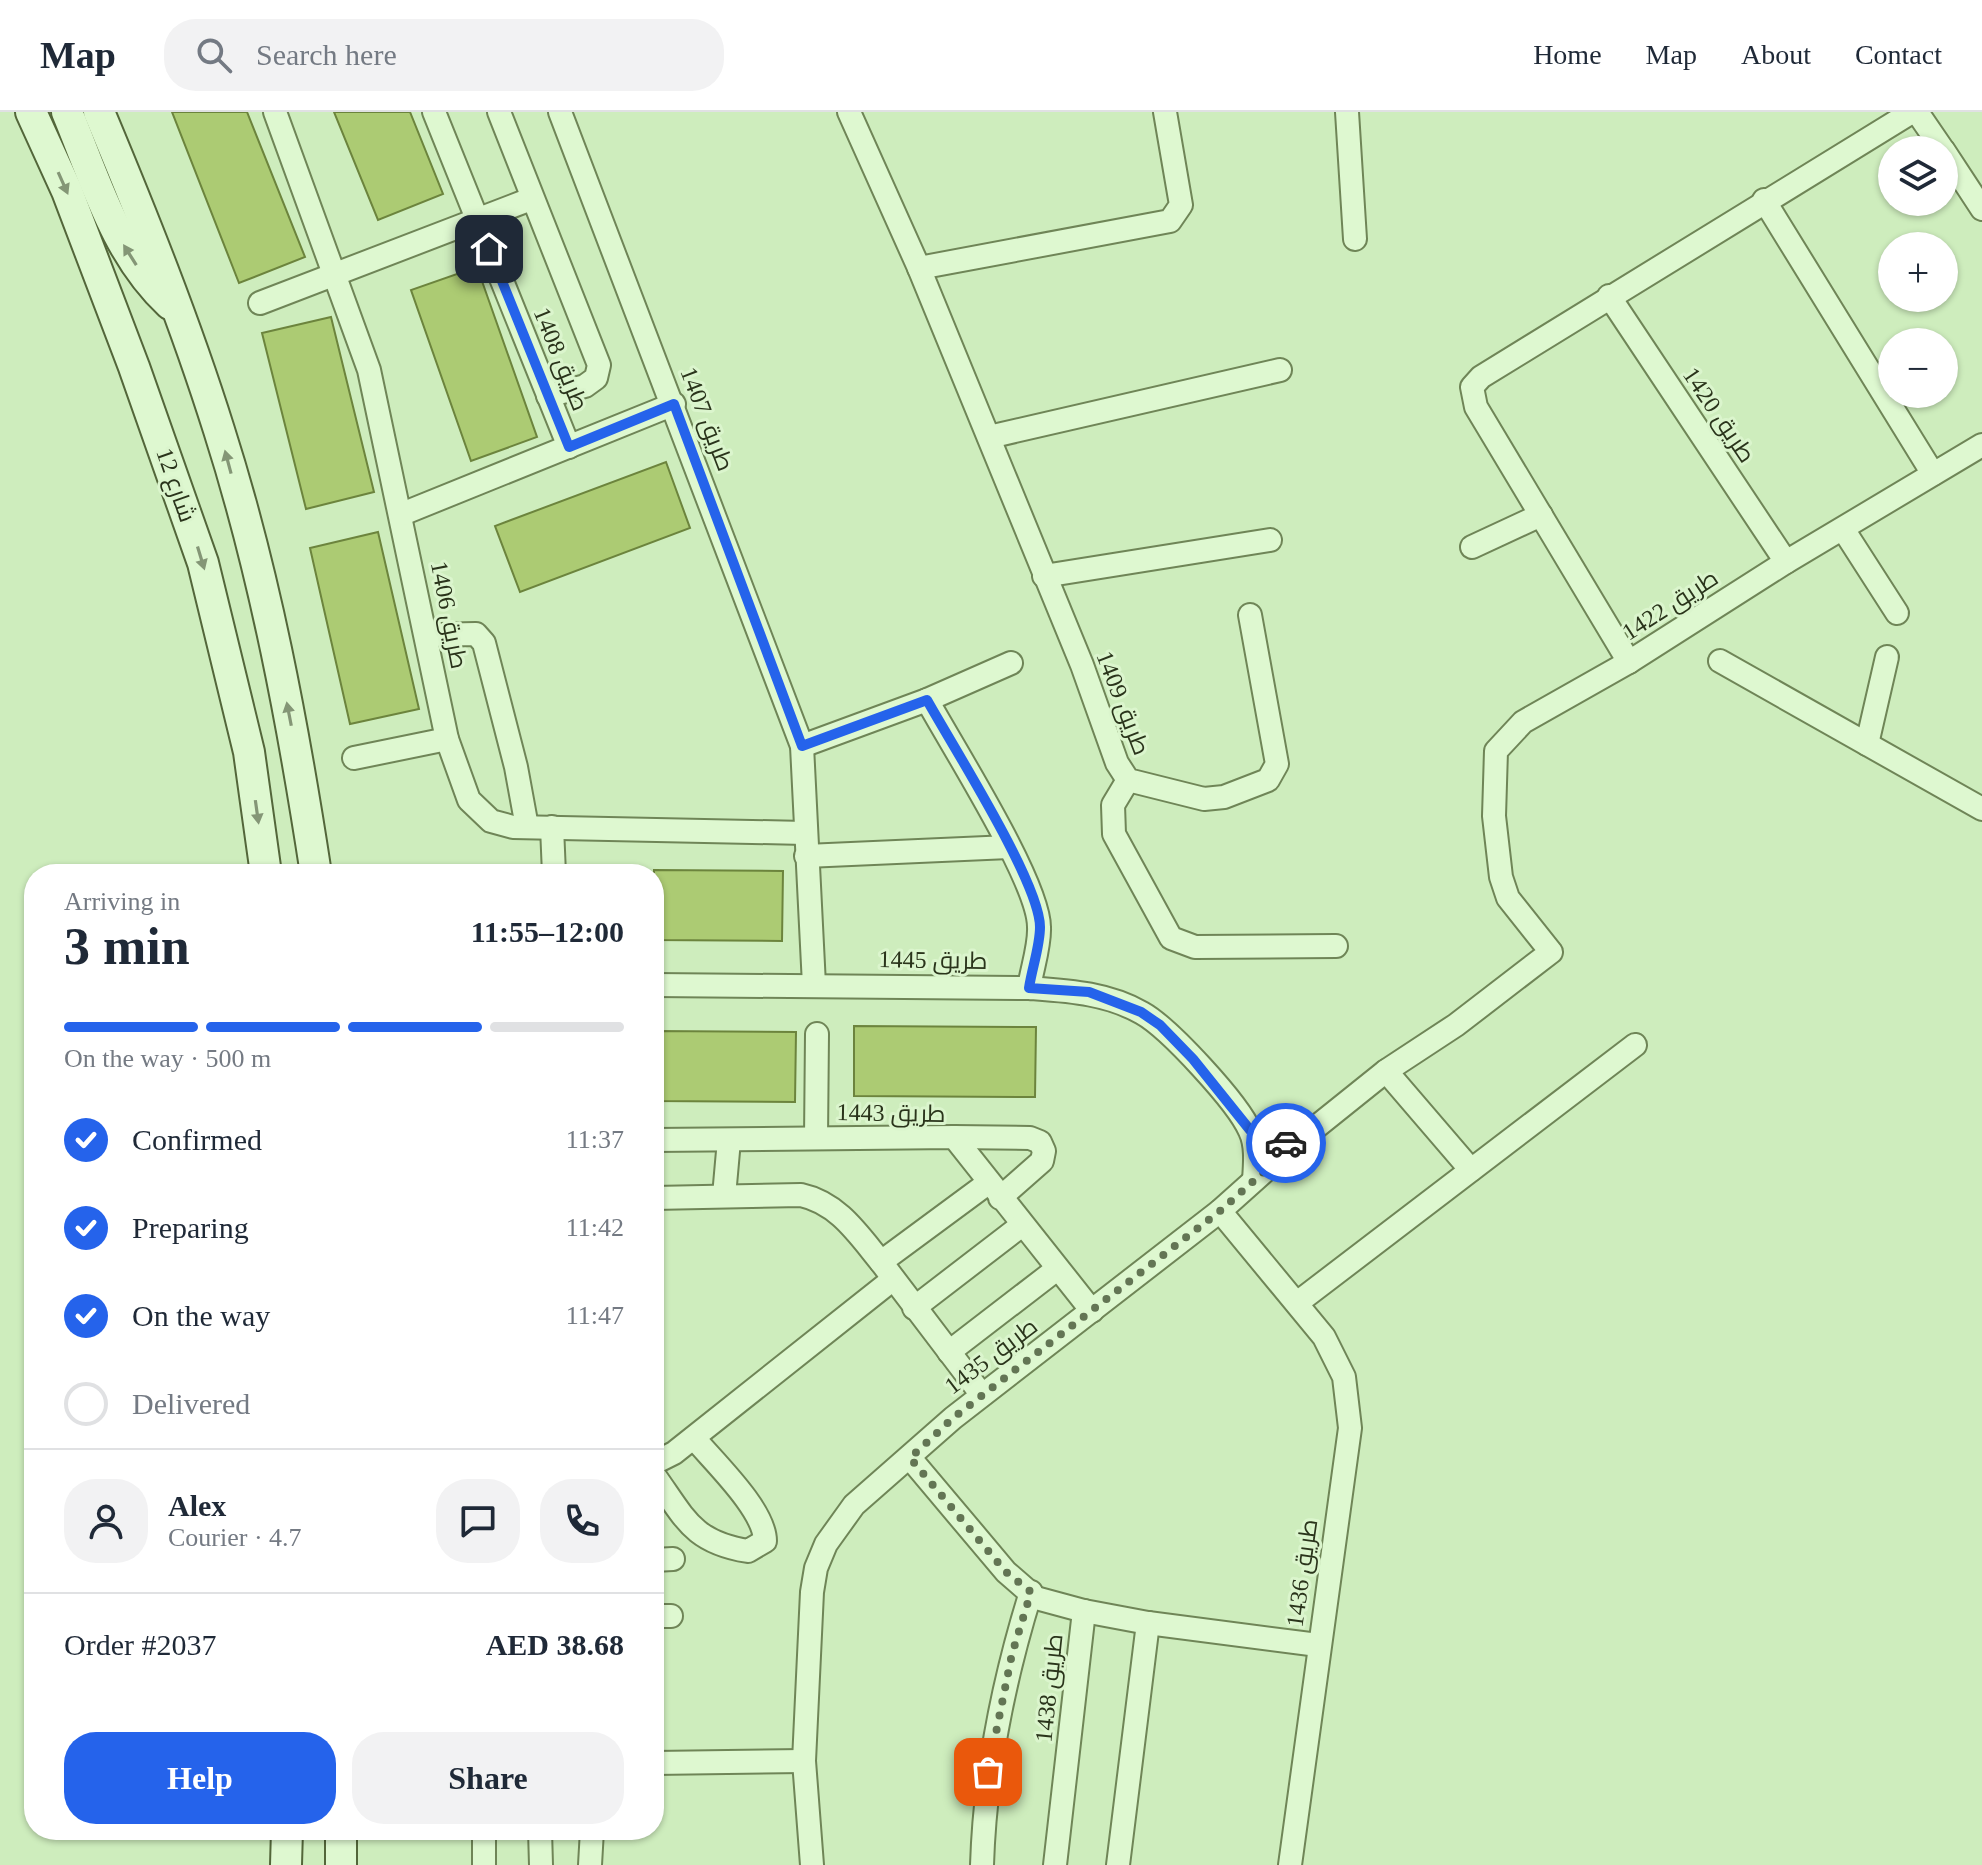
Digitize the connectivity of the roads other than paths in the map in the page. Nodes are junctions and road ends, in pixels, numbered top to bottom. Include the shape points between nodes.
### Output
1 (12, 112) edge
2 (31, 112) edge
3 (67, 112) edge
4 (99, 112) edge
5 (123, 112) edge
6 (275, 112) edge
7 (434, 112) edge
8 (499, 112) edge
9 (560, 112) edge
10 (849, 112) edge
11 (1165, 112) edge
12 (1347, 112) edge
13 (1915, 112) edge
14 (1933, 136) edge
15 (48, 151) junction
16 (1958, 169) edge
17 (129, 183) junction
18 (1979, 195) edge
19 (531, 199) junction
20 (1764, 200) junction
21 (477, 220) junction
22 (1355, 239) dead end
23 (919, 268) junction
24 (337, 274) junction
25 (1609, 296) junction
26 (260, 303) dead end
27 (181, 314) junction
28 (1280, 370) dead end
29 (548, 396) junction
30 (674, 404) junction
31 (989, 437) junction
32 (1982, 445) edge
33 (569, 447) junction
34 (1933, 474) junction
35 (402, 514) junction
36 (1541, 515) junction
37 (1843, 529) junction
38 (1270, 540) dead end
39 (1472, 547) dead end
40 (1786, 562) junction
41 (1044, 576) junction
42 (1897, 613) dead end
43 (1250, 615) dead end
44 (426, 635) junction
45 (1887, 657) dead end
46 (1720, 661) dead end
47 (1629, 662) junction
48 (1011, 663) dead end
49 (927, 700) junction
50 (447, 739) junction
51 (1867, 744) junction
52 (802, 746) junction
53 (354, 758) dead end
54 (1128, 780) junction
55 (1982, 809) edge
56 (527, 827) junction
57 (552, 827) junction
58 (805, 833) junction
59 (1009, 847) junction
60 (806, 856) junction
61 (265, 864) edge
62 (314, 864) edge
63 (554, 864) edge
64 (1336, 946) dead end
65 (664, 985) edge
66 (814, 985) junction
67 (1029, 988) junction
68 (1456, 1025) joint
69 (817, 1034) dead end
70 (1635, 1045) dead end
71 (1386, 1071) junction
72 (1250, 1130) junction
73 (954, 1137) junction
74 (816, 1138) junction
75 (664, 1140) edge
76 (729, 1140) junction
77 (1295, 1144) junction
78 (1471, 1170) junction
79 (1254, 1180) junction
80 (994, 1191) junction
81 (724, 1196) junction
82 (664, 1198) edge
83 (1220, 1211) junction
84 (1022, 1225) junction
85 (1057, 1269) junction
86 (886, 1271) junction
87 (1297, 1303) junction
88 (914, 1308) junction
89 (1092, 1311) junction
90 (949, 1352) junction
91 (982, 1395) junction
92 (694, 1438) junction
93 (664, 1457) edge
94 (910, 1458) junction
95 (664, 1488) edge
96 (1031, 1592) junction
97 (1084, 1611) junction
98 (1148, 1623) junction
99 (1318, 1645) junction
100 (804, 1761) junction
101 (664, 1763) edge
102 (287, 1840) edge
103 (341, 1840) edge
104 (484, 1840) edge
105 (540, 1840) edge
106 (591, 1840) edge
107 (286, 1865) edge
108 (341, 1865) edge
109 (484, 1865) edge
110 (541, 1865) edge
111 (590, 1865) edge
112 (812, 1865) edge
113 (982, 1865) edge
114 (1055, 1865) edge
115 (1118, 1865) edge
116 (1290, 1865) edge

1 - 15 street
2 - 15 street, شارع 12
27 -> 3 street via 125,248
4 - 17 street
5 - 17 street
6 - 24 street, طريق 1406
7 - 21 street, طريق 1408
8 - 19 street
9 - 30 street, طريق 1407
10 - 23 street, طريق 1409
11 - 23 street via 1181,205 1170,221
12 - 22 street
13 - 14 street
13 - 20 street
15 -> 61 street, شارع 12 via 134,367 203,563 249,752
16 - 18 street
17 - 27 street
19 - 21 street
19 - 29 street via 599,365 596,378 585,386
20 - 25 street
20 - 34 street
21 - 24 street
21 - 29 street, طريق 1408
23 - 31 street, طريق 1409
24 - 26 street
24 - 35 street, طريق 1406 via 369,370
25 - 36 street via 1472,387 1472,401
25 - 40 street, طريق 1420
62 -> 27 street via 258,570
28 - 31 street
29 - 33 street, طريق 1408
30 - 33 street, طريق 1408
30 - 52 street, طريق 1407
31 - 41 street, طريق 1409
32 - 34 street, طريق 1422
33 - 35 street, طريق 1408
34 - 37 street, طريق 1422
35 - 44 street, طريق 1406
36 - 39 street
36 - 47 street
37 - 40 street, طريق 1422
37 - 42 street
38 - 41 street
40 - 47 street, طريق 1422
41 - 54 street, طريق 1409
43 - 54 street, طريق 1409 via 1277,764 1268,780 1244,792 1204,799
44 - 50 street, طريق 1406
44 - 56 street via 476,634 484,643
45 - 51 street
46 - 51 street
47 - 68 street, طريق 1422 via 1523,722 1496,751 1496,859 1508,898 1551,952
48 - 49 street
49 - 52 street
49 - 59 street
50 - 53 street
50 - 56 street, طريق 1406 via 478,811 491,821
51 - 55 street
52 - 58 street, طريق 1407
54 - 64 street via 1113,805 1114,834 1171,938 1195,947
56 - 57 street, طريق 1406
57 - 58 street, طريق 1406
57 - 63 street
58 - 60 street, طريق 1407
59 - 60 street
59 - 67 street via 1040,927
60 - 66 street, طريق 1407
65 - 66 street, طريق 1445
66 - 67 street, طريق 1445
67 - 72 street, طريق 1445 via 1089,992 1141,1012 1193,1059
68 - 71 street, طريق 1435
69 - 74 street
70 - 78 street
71 - 77 street, طريق 1435
71 - 78 street
72 - 77 street
72 - 79 street
73 - 74 street, طريق 1443
73 - 80 street, طريق 1443
73 - 80 street via 1040,1142 1042,1161
74 - 76 street, طريق 1443
75 - 76 street, طريق 1443
76 - 81 street
77 - 79 street, طريق 1435
78 - 87 street
79 - 83 street, طريق 1435
80 - 84 street, طريق 1443
80 - 86 street
81 - 82 street
81 - 86 street via 821,1199 847,1221
83 - 87 street, طريق 1436
83 - 89 street, طريق 1435
84 - 85 street, طريق 1443
84 - 88 street
85 - 89 street, طريق 1443
85 - 90 street
86 - 88 street
86 - 92 street
87 - 99 street, طريق 1436 via 1324,1337 1344,1377 1350,1428
88 - 90 street
89 - 91 street, طريق 1435
90 - 91 street
91 - 94 street, طريق 1435
92 - 93 street
92 - 95 street via 753,1509 765,1541 748,1551 714,1544 700,1536
94 - 96 street, طريق 1438 via 1006,1572
94 - 100 street, طريق 1435 via 854,1505 816,1568
96 - 97 street, طريق 1438
96 - 113 street, طريق 1438 via 998,1713
97 - 98 street, طريق 1438
97 - 114 street, طريق 1438
98 - 99 street, طريق 1438
98 - 115 street
99 - 116 street, طريق 1436
100 - 101 street
100 - 112 street, طريق 1435
102 - 107 street
103 - 108 street
104 - 109 street
105 - 110 street
106 - 111 street

